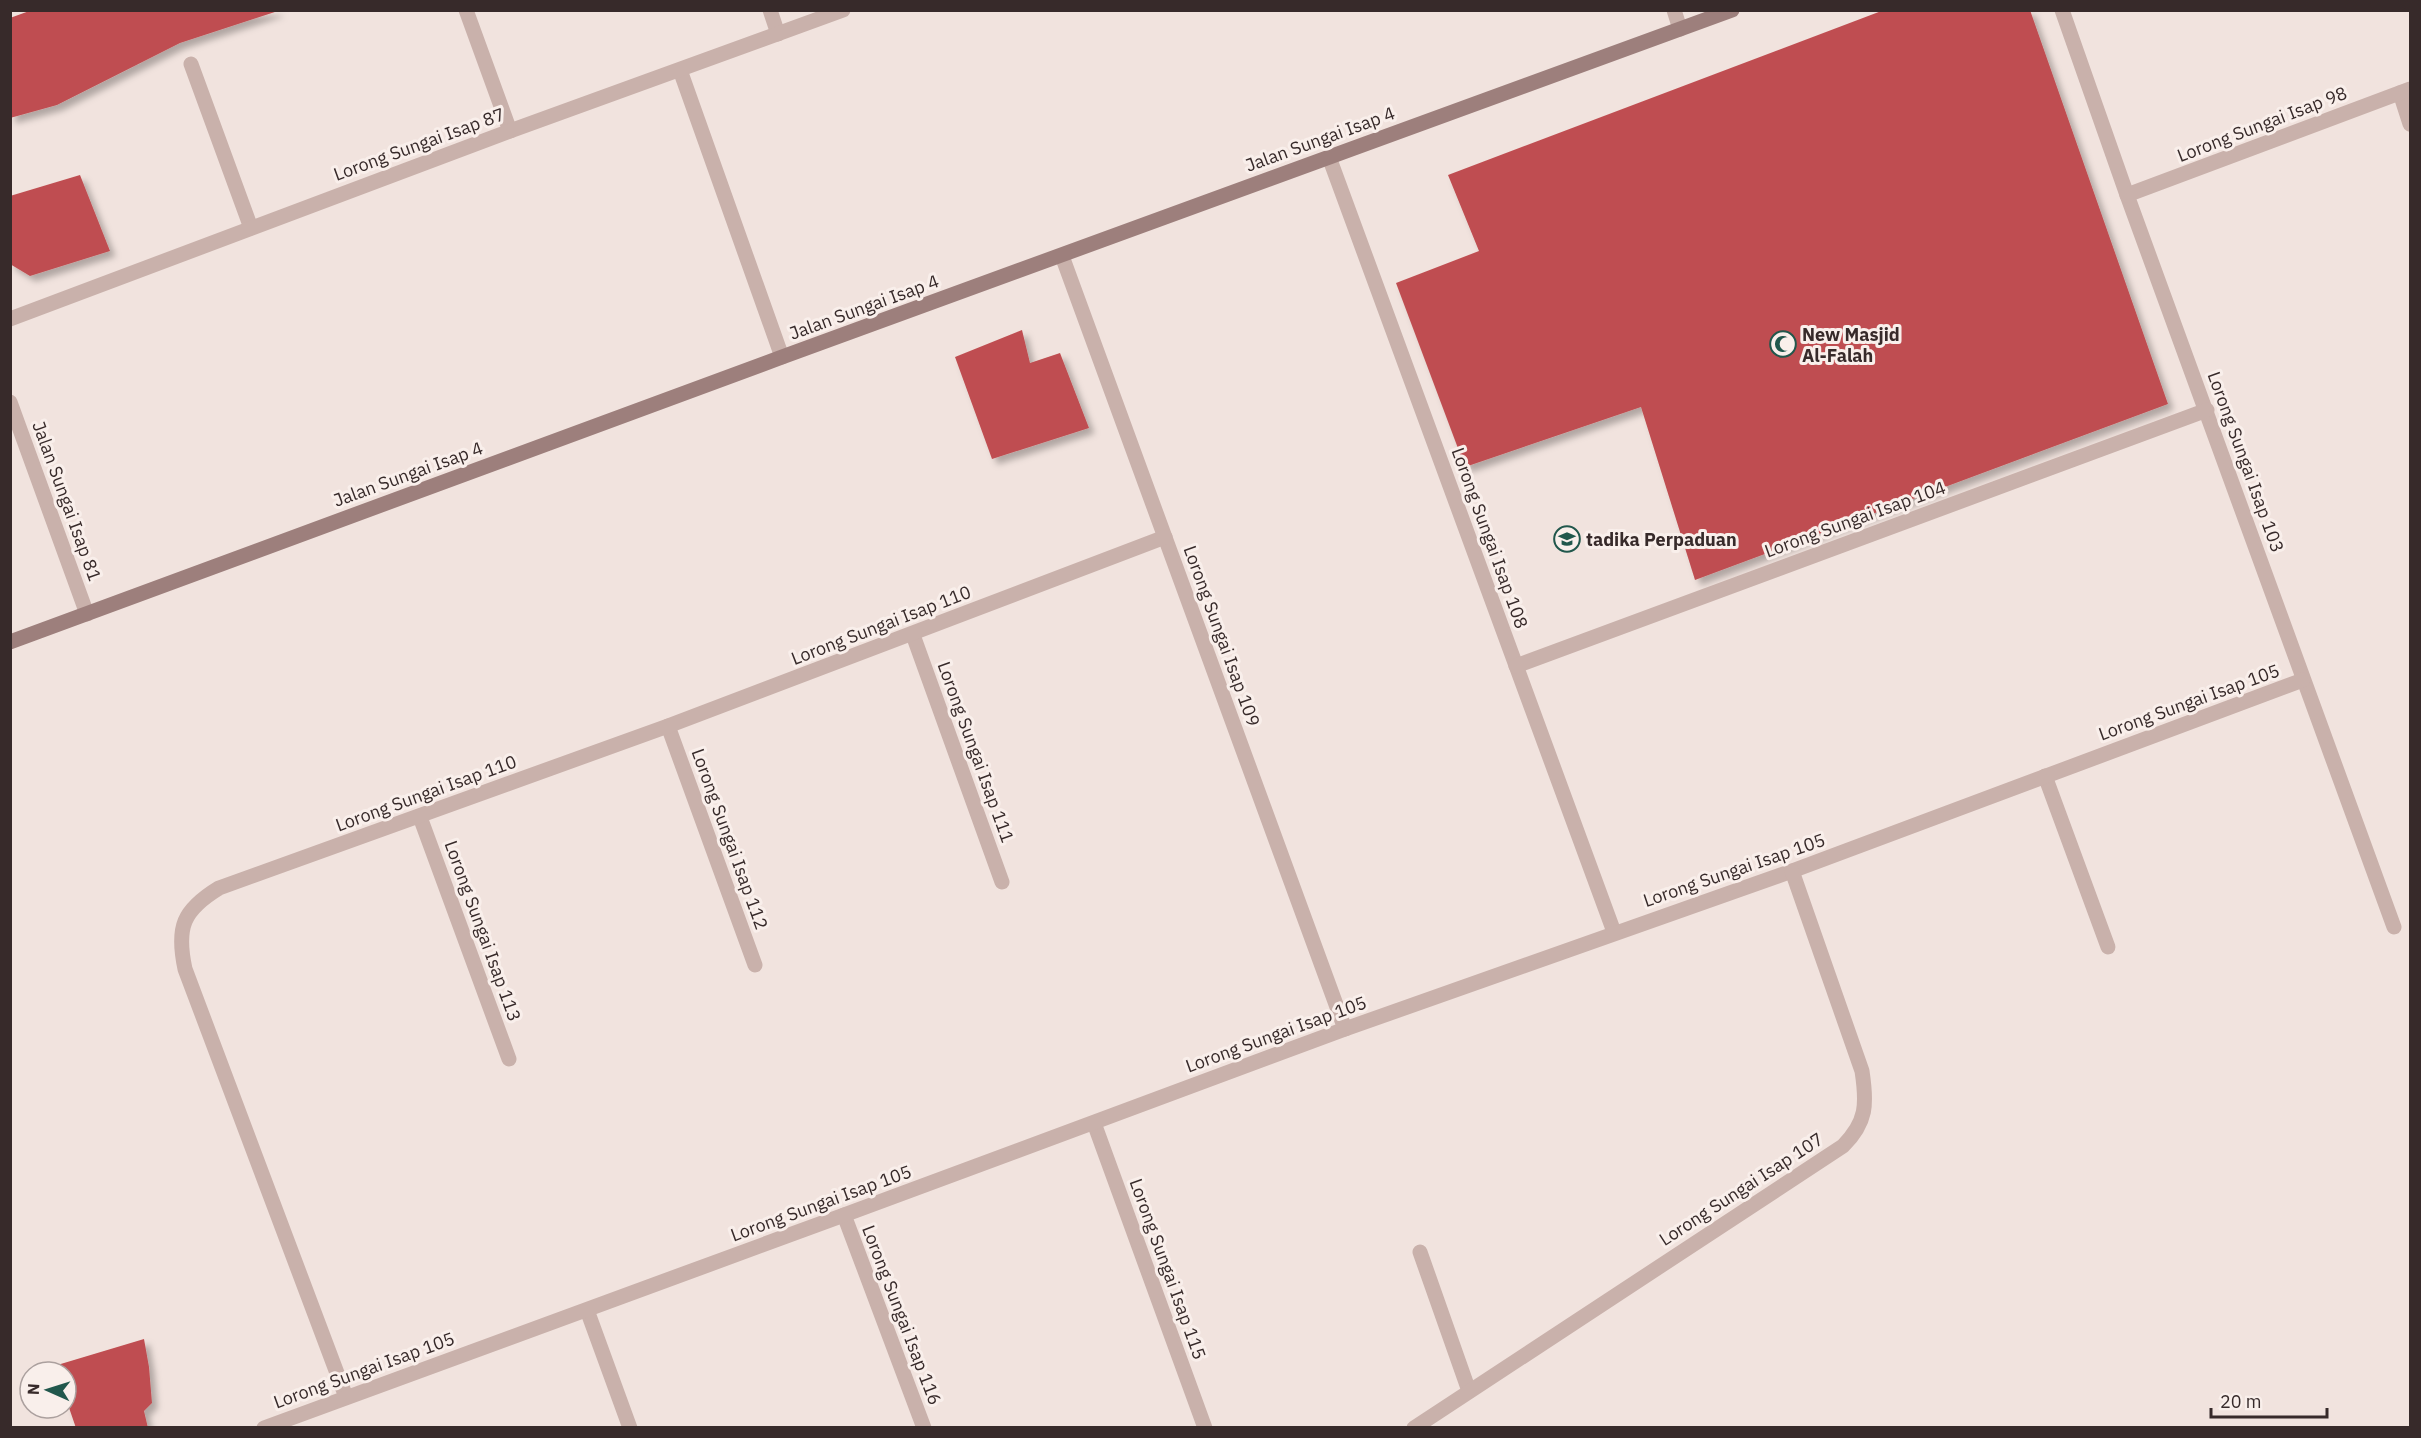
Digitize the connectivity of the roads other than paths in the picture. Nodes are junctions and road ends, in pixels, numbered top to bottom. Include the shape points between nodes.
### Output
1 (466, 10) edge
2 (770, 10) edge
3 (843, 10) edge
4 (1674, 10) edge
5 (1732, 10) edge
6 (2062, 10) edge
7 (1680, 29) junction
8 (778, 34) junction
9 (191, 64) dead end
10 (680, 69) junction
11 (2405, 91) edge
12 (2410, 124) edge
13 (510, 131) junction
14 (1329, 157) junction
15 (2127, 195) junction
16 (251, 228) junction
17 (1062, 256) junction
18 (10, 319) edge
19 (782, 357) junction
20 (10, 402) edge
21 (2207, 410) junction
22 (1165, 537) junction
23 (87, 614) junction
24 (913, 635) junction
25 (10, 642) edge
26 (1516, 666) junction
27 (2303, 680) junction
28 (668, 726) junction
29 (2044, 776) junction
30 (420, 817) junction
31 (1792, 871) junction
32 (1002, 882) dead end
33 (2394, 927) dead end
34 (1614, 932) junction
35 (2108, 947) dead end
36 (755, 964) dead end
37 (1345, 1029) junction
38 (509, 1059) dead end
39 (1094, 1123) junction
40 (844, 1215) junction
41 (1420, 1252) dead end
42 (587, 1310) junction
43 (1469, 1390) junction
44 (346, 1397) junction
45 (264, 1428) edge
46 (630, 1428) edge
47 (924, 1428) edge
48 (1205, 1428) edge
49 (1414, 1428) edge

1 - 13 street
2 - 8 street
3 - 8 street, Lorong Sungai Isap 87
4 - 7 street
5 - 7 street, Jalan Sungai Isap 4
6 - 15 street, Lorong Sungai Isap 103
7 - 14 street, Jalan Sungai Isap 4
8 - 10 street, Lorong Sungai Isap 87
9 - 16 street
10 - 13 street, Lorong Sungai Isap 87
10 - 19 street
11 - 12 street
11 - 15 street, Lorong Sungai Isap 98
13 - 16 street, Lorong Sungai Isap 87
14 - 17 street, Jalan Sungai Isap 4
14 - 26 street, Lorong Sungai Isap 108
15 - 21 street, Lorong Sungai Isap 103
16 - 18 street, Lorong Sungai Isap 87
17 - 19 street, Jalan Sungai Isap 4
17 - 22 street, Lorong Sungai Isap 109
19 - 23 street, Jalan Sungai Isap 4
20 - 23 street, Jalan Sungai Isap 81
21 - 26 street, Lorong Sungai Isap 104
21 - 27 street, Lorong Sungai Isap 103
22 - 24 street, Lorong Sungai Isap 110
22 - 37 street, Lorong Sungai Isap 109
23 - 25 street, Jalan Sungai Isap 4
24 - 28 street, Lorong Sungai Isap 110
24 - 32 street, Lorong Sungai Isap 111
26 - 34 street, Lorong Sungai Isap 108
27 - 29 street, Lorong Sungai Isap 105
27 - 33 street, Lorong Sungai Isap 103
28 - 30 street, Lorong Sungai Isap 110
28 - 36 street, Lorong Sungai Isap 112
29 - 31 street, Lorong Sungai Isap 105
29 - 35 street
30 - 38 street, Lorong Sungai Isap 113
30 - 44 street, Lorong Sungai Isap 110 via 219,888 189,910 182,928 180,946 185,969
31 - 34 street, Lorong Sungai Isap 105
31 - 43 street, Lorong Sungai Isap 107 via 1862,1071 1864,1115 1856,1133 1842,1146
34 - 37 street, Lorong Sungai Isap 105
37 - 39 street, Lorong Sungai Isap 105
39 - 40 street, Lorong Sungai Isap 105
39 - 48 street, Lorong Sungai Isap 115
40 - 42 street, Lorong Sungai Isap 105
40 - 47 street, Lorong Sungai Isap 116
41 - 43 street
42 - 44 street, Lorong Sungai Isap 105
42 - 46 street
43 - 49 street, Lorong Sungai Isap 107
44 - 45 street, Lorong Sungai Isap 105

